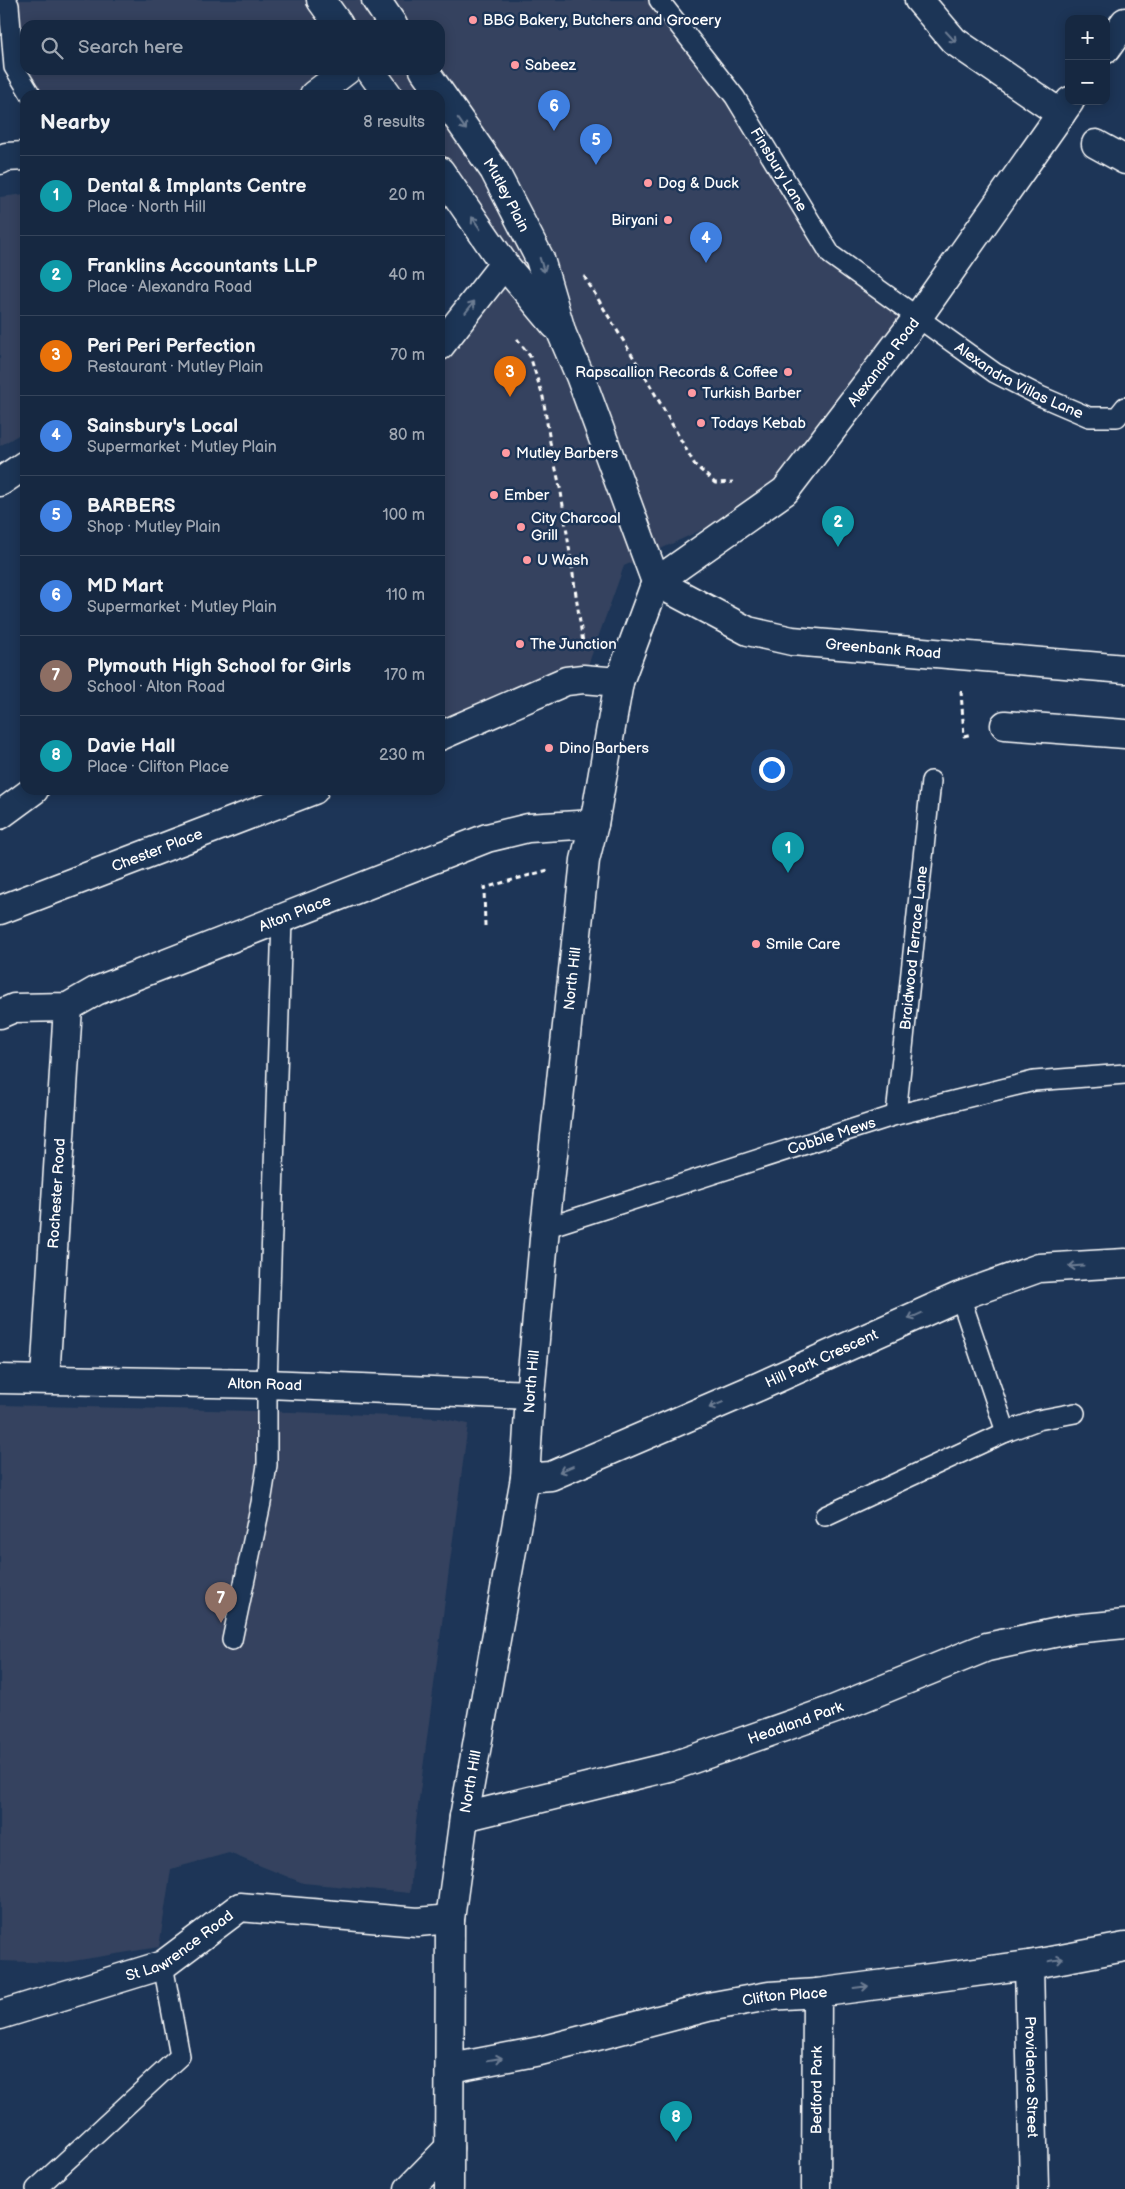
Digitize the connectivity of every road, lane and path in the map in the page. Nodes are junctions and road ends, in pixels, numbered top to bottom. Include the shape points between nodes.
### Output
1 (5, 0) edge
2 (321, 0) edge
3 (376, 0) edge
4 (660, 0) edge
5 (919, 0) edge
6 (335, 20) edge
7 (390, 20) edge
8 (1125, 22) edge
9 (1110, 43) edge
10 (340, 75) edge
11 (374, 75) edge
12 (428, 75) edge
13 (28, 90) edge
14 (321, 90) edge
15 (384, 90) edge
16 (438, 90) edge
17 (445, 100) edge
18 (1065, 108) edge
19 (1096, 144) dead end
20 (20, 156) edge
21 (0, 160) edge
22 (1125, 160) edge
23 (445, 178) edge
24 (504, 264) junction
25 (581, 272) dead end
26 (918, 317) junction
27 (562, 334) junction
28 (445, 340) edge
29 (530, 356) dead end
30 (1125, 407) edge
31 (20, 469) edge
32 (0, 482) edge
33 (739, 482) dead end
34 (656, 582) junction
35 (959, 655) junction
36 (1125, 669) edge
37 (584, 679) junction
38 (619, 682) junction
39 (1005, 725) dead end
40 (445, 734) edge
41 (1125, 734) edge
42 (964, 736) dead end
43 (931, 781) dead end
44 (27, 795) edge
45 (301, 795) edge
46 (0, 815) edge
47 (594, 824) junction
48 (585, 860) junction
49 (0, 910) edge
50 (282, 920) junction
51 (485, 926) dead end
52 (68, 1007) junction
53 (0, 1014) edge
54 (1125, 1074) edge
55 (896, 1115) junction
56 (545, 1228) junction
57 (1125, 1263) edge
58 (960, 1296) junction
59 (0, 1379) edge
60 (45, 1379) junction
61 (267, 1384) junction
62 (530, 1395) junction
63 (1075, 1413) dead end
64 (1006, 1432) junction
65 (525, 1478) junction
66 (825, 1516) dead end
67 (1125, 1624) edge
68 (232, 1640) dead end
69 (464, 1817) junction
70 (450, 1919) junction
71 (1125, 1947) edge
72 (163, 1965) junction
73 (1029, 1965) junction
74 (817, 1993) junction
75 (0, 2015) edge
76 (451, 2068) junction
77 (449, 2148) junction
78 (36, 2189) edge
79 (409, 2189) edge
80 (449, 2189) edge
81 (816, 2189) edge
82 (1034, 2189) edge

1 - 13 lane via 9,5 14,67
2 - 6 street
3 - 7 street
4 - 26 lane, Finsbury Lane via 735,98 830,255
5 -> 18 street via 954,41
8 - 9 street
10 - 14 street
11 - 15 street
12 -> 16 street, Mutley Plain
17 -> 27 street, Mutley Plain via 494,170 540,259
18 - 26 street, Alexandra Road
19 - 22 street
20 - 21 street
24 -> 23 street, Mutley Plain
24 - 27 street, Mutley Plain
28 -> 24 street
25 - 33 path via 695,465 715,483
26 - 30 lane, Alexandra Villas Lane via 995,373 1040,396 1089,417 1117,417
26 - 34 street, Alexandra Road via 785,491
27 - 34 street, Mutley Plain
29 - 37 path via 562,492 582,631
31 - 32 street
34 - 35 street, Greenbank Road via 748,632 792,641
34 - 38 street, North Hill
35 - 36 street, Greenbank Road
35 - 42 path
37 - 38 street
37 - 40 street via 566,681
38 - 47 street, North Hill
39 - 41 street
43 - 55 lane, Braidwood Terrace Lane
44 - 46 street
45 - 49 street, Chester Place
47 - 48 street, North Hill
47 - 50 street, Alton Place via 528,828 487,838
48 - 51 path via 484,888
48 - 56 street, North Hill
50 - 52 street, Alton Place via 96,991
50 - 61 lane
52 - 53 street, Alton Place via 14,1008
52 - 60 street, Rochester Road
54 - 55 lane, Cobble Mews via 1034,1081
55 - 56 lane, Cobble Mews
56 - 62 street, North Hill
57 -> 58 street, Hill Park Crescent via 1039,1268
58 - 64 lane
58 -> 65 street, Hill Park Crescent via 551,1476
59 - 60 street, Alton Road
60 - 61 street, Alton Road
61 - 62 street, Alton Road
61 - 68 lane via 267,1465
62 - 65 street, North Hill
63 - 64 lane via 1038,1420
64 - 66 lane
65 - 69 street, North Hill
67 - 69 street, Headland Park via 1073,1629 987,1647 835,1709 673,1766
69 - 70 street, North Hill
70 - 72 street, St Lawrence Road via 418,1922 240,1907
70 - 76 street, North Hill
73 -> 71 street, Clifton Place
72 - 75 street, St Lawrence Road
72 - 78 lane via 180,2056
74 -> 73 street, Clifton Place
73 - 82 street, Providence Street
76 -> 74 street, Clifton Place via 540,2051 708,2007 769,1996
74 - 81 street, Bedford Park
76 - 77 street, North Hill
77 - 79 street
77 - 80 street, North Hill

